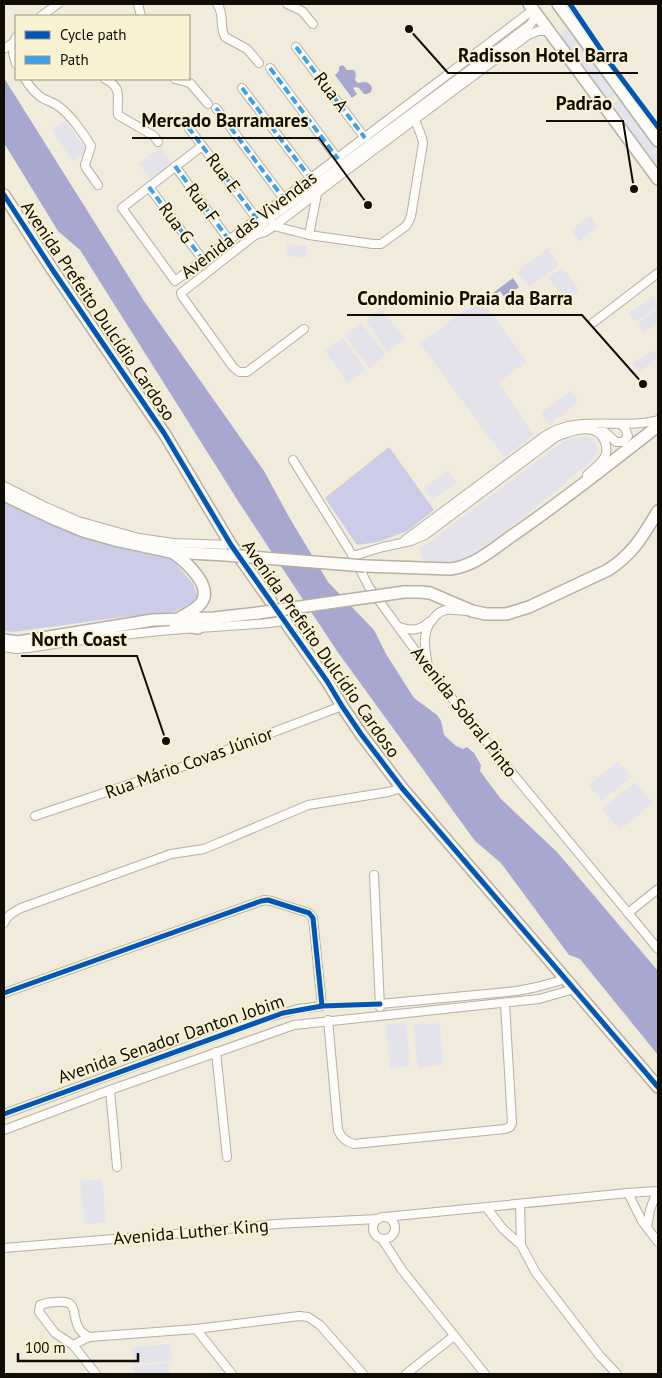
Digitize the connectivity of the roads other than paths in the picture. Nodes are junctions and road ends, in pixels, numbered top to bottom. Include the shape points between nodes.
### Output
1 (58, 4) edge
2 (218, 4) edge
3 (287, 4) edge
4 (558, 4) edge
5 (533, 9) edge
6 (43, 15) edge
7 (313, 24) dead end
8 (548, 31) junction
9 (15, 39) edge
10 (296, 47) dead end
11 (4, 49) edge
12 (15, 60) edge
13 (259, 63) dead end
14 (270, 68) dead end
15 (26, 80) edge
16 (106, 80) edge
17 (179, 80) edge
18 (242, 88) dead end
19 (208, 104) dead end
20 (216, 108) dead end
21 (415, 119) junction
22 (400, 126) junction
23 (188, 127) dead end
24 (365, 138) junction
25 (658, 141) edge
26 (158, 142) dead end
27 (202, 146) junction
28 (338, 159) junction
29 (645, 162) junction
30 (175, 166) junction
31 (658, 174) edge
32 (311, 179) junction
33 (658, 179) edge
34 (98, 185) dead end
35 (149, 187) junction
36 (317, 194) junction
37 (4, 195) edge
38 (284, 199) junction
39 (257, 219) junction
40 (270, 219) junction
41 (274, 226) junction
42 (256, 235) junction
43 (309, 235) junction
44 (229, 240) junction
45 (203, 260) junction
46 (658, 273) edge
47 (594, 322) dead end
48 (304, 329) dead end
49 (658, 420) edge
50 (620, 424) junction
51 (658, 426) edge
52 (598, 432) junction
53 (293, 460) dead end
54 (491, 476) junction
55 (579, 487) junction
56 (5, 490) edge
57 (658, 511) edge
58 (451, 516) junction
59 (139, 538) junction
60 (404, 542) junction
61 (228, 550) junction
62 (171, 552) junction
63 (353, 556) junction
64 (472, 612) junction
65 (177, 618) junction
66 (153, 620) junction
67 (285, 621) junction
68 (430, 621) junction
69 (98, 628) junction
70 (198, 628) junction
71 (399, 628) junction
72 (4, 640) edge
73 (61, 643) junction
74 (4, 648) edge
75 (428, 668) junction
76 (342, 706) junction
77 (402, 788) junction
78 (34, 816) dead end
79 (374, 875) dead end
80 (658, 889) edge
81 (628, 913) junction
82 (4, 923) edge
83 (658, 949) edge
84 (566, 979) junction
85 (574, 989) junction
86 (4, 993) edge
87 (380, 1004) junction
88 (505, 1004) junction
89 (377, 1016) junction
90 (263, 1019) junction
91 (328, 1020) junction
92 (268, 1033) junction
93 (216, 1052) junction
94 (166, 1054) junction
95 (170, 1069) junction
96 (658, 1087) edge
97 (110, 1090) junction
98 (4, 1114) edge
99 (4, 1130) edge
100 (227, 1157) dead end
101 (117, 1167) dead end
102 (658, 1191) edge
103 (628, 1193) junction
104 (520, 1204) junction
105 (486, 1207) junction
106 (382, 1218) junction
107 (647, 1227) junction
108 (382, 1239) junction
109 (658, 1242) edge
110 (521, 1244) junction
111 (4, 1248) edge
112 (196, 1329) junction
113 (454, 1336) junction
114 (89, 1337) junction
115 (73, 1345) junction
116 (96, 1374) edge
117 (232, 1374) edge
118 (363, 1374) edge
119 (406, 1374) edge
120 (485, 1374) edge
121 (617, 1374) edge

1 - 6 street
2 - 13 street via 225,36 247,49
3 - 7 street via 302,11
4 - 25 street
5 - 8 street
5 - 22 street via 530,25
5 - 24 street, Avenida das Vivendas
8 - 21 street via 528,35
8 - 29 street
9 - 11 street
9 - 12 street
10 - 24 street, Rua A
14 - 28 street
15 - 34 street via 32,90 59,106 88,140 91,146 85,165
16 - 26 street via 115,86 118,94 118,115 154,136
17 - 19 street via 190,83
18 - 32 street
20 - 38 street
21 - 22 street
21 - 43 street via 423,143 406,226 381,244
22 - 36 street
22 - 40 street
23 - 27 street, Rua E
24 - 28 street, Avenida das Vivendas
27 - 30 street
27 - 39 street, Rua E
28 - 32 street, Avenida das Vivendas
29 - 31 street
29 - 33 street
30 - 35 street
30 - 44 street, Rua F
32 - 38 street, Avenida das Vivendas
35 - 45 street, Rua G
35 - 45 street, Avenida das Vivendas via 122,208 175,281
36 - 41 street
36 - 43 street
37 - 61 street, Avenida Prefeito Dulcídio Cardoso via 164,433
38 - 39 street, Avenida das Vivendas
39 - 44 street, Avenida das Vivendas
40 - 41 street
40 - 42 street via 261,225
41 - 42 street
41 - 43 street
42 - 48 street via 182,292 182,296 239,372 247,372
44 - 45 street, Avenida das Vivendas
46 - 47 street
49 - 50 street via 645,424
50 - 52 street via 628,433 623,442 616,442 605,432
50 - 54 street via 558,429
51 - 55 street
52 - 55 street via 605,442 604,459
52 - 58 street via 583,430 556,438
53 - 63 street, Avenida Sobral Pinto
54 - 58 street via 453,509
54 - 60 street
55 - 61 street, bridge via 467,566 450,569 365,566
56 - 59 street via 78,520
56 - 62 street via 52,518 83,531
57 - 64 street via 638,544 608,570 517,612
58 - 60 street via 425,535
59 - 61 street
59 - 62 street
60 - 63 street
61 - 62 street
61 - 67 street, Avenida Prefeito Dulcídio Cardoso
62 - 65 street via 188,564 205,592 197,608
63 - 71 street, Avenida Sobral Pinto via 369,587
64 - 65 street, bridge via 430,593 404,592 214,618
64 - 68 street via 444,611
65 - 66 street
66 - 69 street
66 - 70 street
67 - 70 street
67 - 76 street, Avenida Prefeito Dulcídio Cardoso
68 - 71 street via 414,630
68 - 75 street via 425,635
69 - 72 street via 18,642
69 - 73 street
70 - 73 street
71 - 75 street, Avenida Sobral Pinto
73 - 74 street
75 - 81 street, Avenida Sobral Pinto
76 - 77 street, Avenida Prefeito Dulcídio Cardoso
76 - 78 street, Rua Mário Covas Júnior via 187,765
77 - 82 street via 308,805 204,849 171,854 21,908 8,916
77 - 84 street, Avenida Prefeito Dulcídio Cardoso
79 - 87 street
80 - 81 street
81 - 83 street, Avenida Sobral Pinto
84 - 85 street, Avenida Prefeito Dulcídio Cardoso
84 - 87 street via 517,990
85 - 88 street, Avenida Senador Danton Jobim via 541,999
85 - 96 street, Avenida Prefeito Dulcídio Cardoso
86 - 90 street, Avenida Senador Danton Jobim via 261,901 271,901 309,913 313,918 322,1006
87 - 89 street
88 - 89 street, Avenida Senador Danton Jobim
88 - 91 street via 510,1127 354,1144 343,1139 338,1130
89 - 91 street, Avenida Senador Danton Jobim
90 - 92 street
90 - 94 street, Avenida Senador Danton Jobim
91 - 92 street, Avenida Senador Danton Jobim
92 - 93 street, Avenida Senador Danton Jobim
93 - 95 street, Avenida Senador Danton Jobim
93 - 100 street
94 - 95 street
94 - 98 street, Avenida Senador Danton Jobim
95 - 97 street, Avenida Senador Danton Jobim
97 - 99 street, Avenida Senador Danton Jobim
97 - 101 street
102 - 103 street, Avenida Luther King
102 - 107 street
103 - 104 street, Avenida Luther King
103 - 107 street
104 - 105 street, Avenida Luther King
104 - 110 street
105 - 106 street, Avenida Luther King
105 - 110 street via 503,1229
106 - 108 street via 374,1225 374,1232
106 - 108 street via 389,1218 395,1230 389,1238
106 - 111 street, Avenida Luther King
107 - 109 street
108 - 113 street
110 - 121 street via 536,1273
112 - 114 street
112 - 117 street
112 - 118 street via 308,1317 320,1325
113 - 119 street
113 - 120 street
114 - 115 street
114 - 115 street via 80,1330 70,1304 64,1301 40,1305 39,1312 51,1329
115 - 116 street

